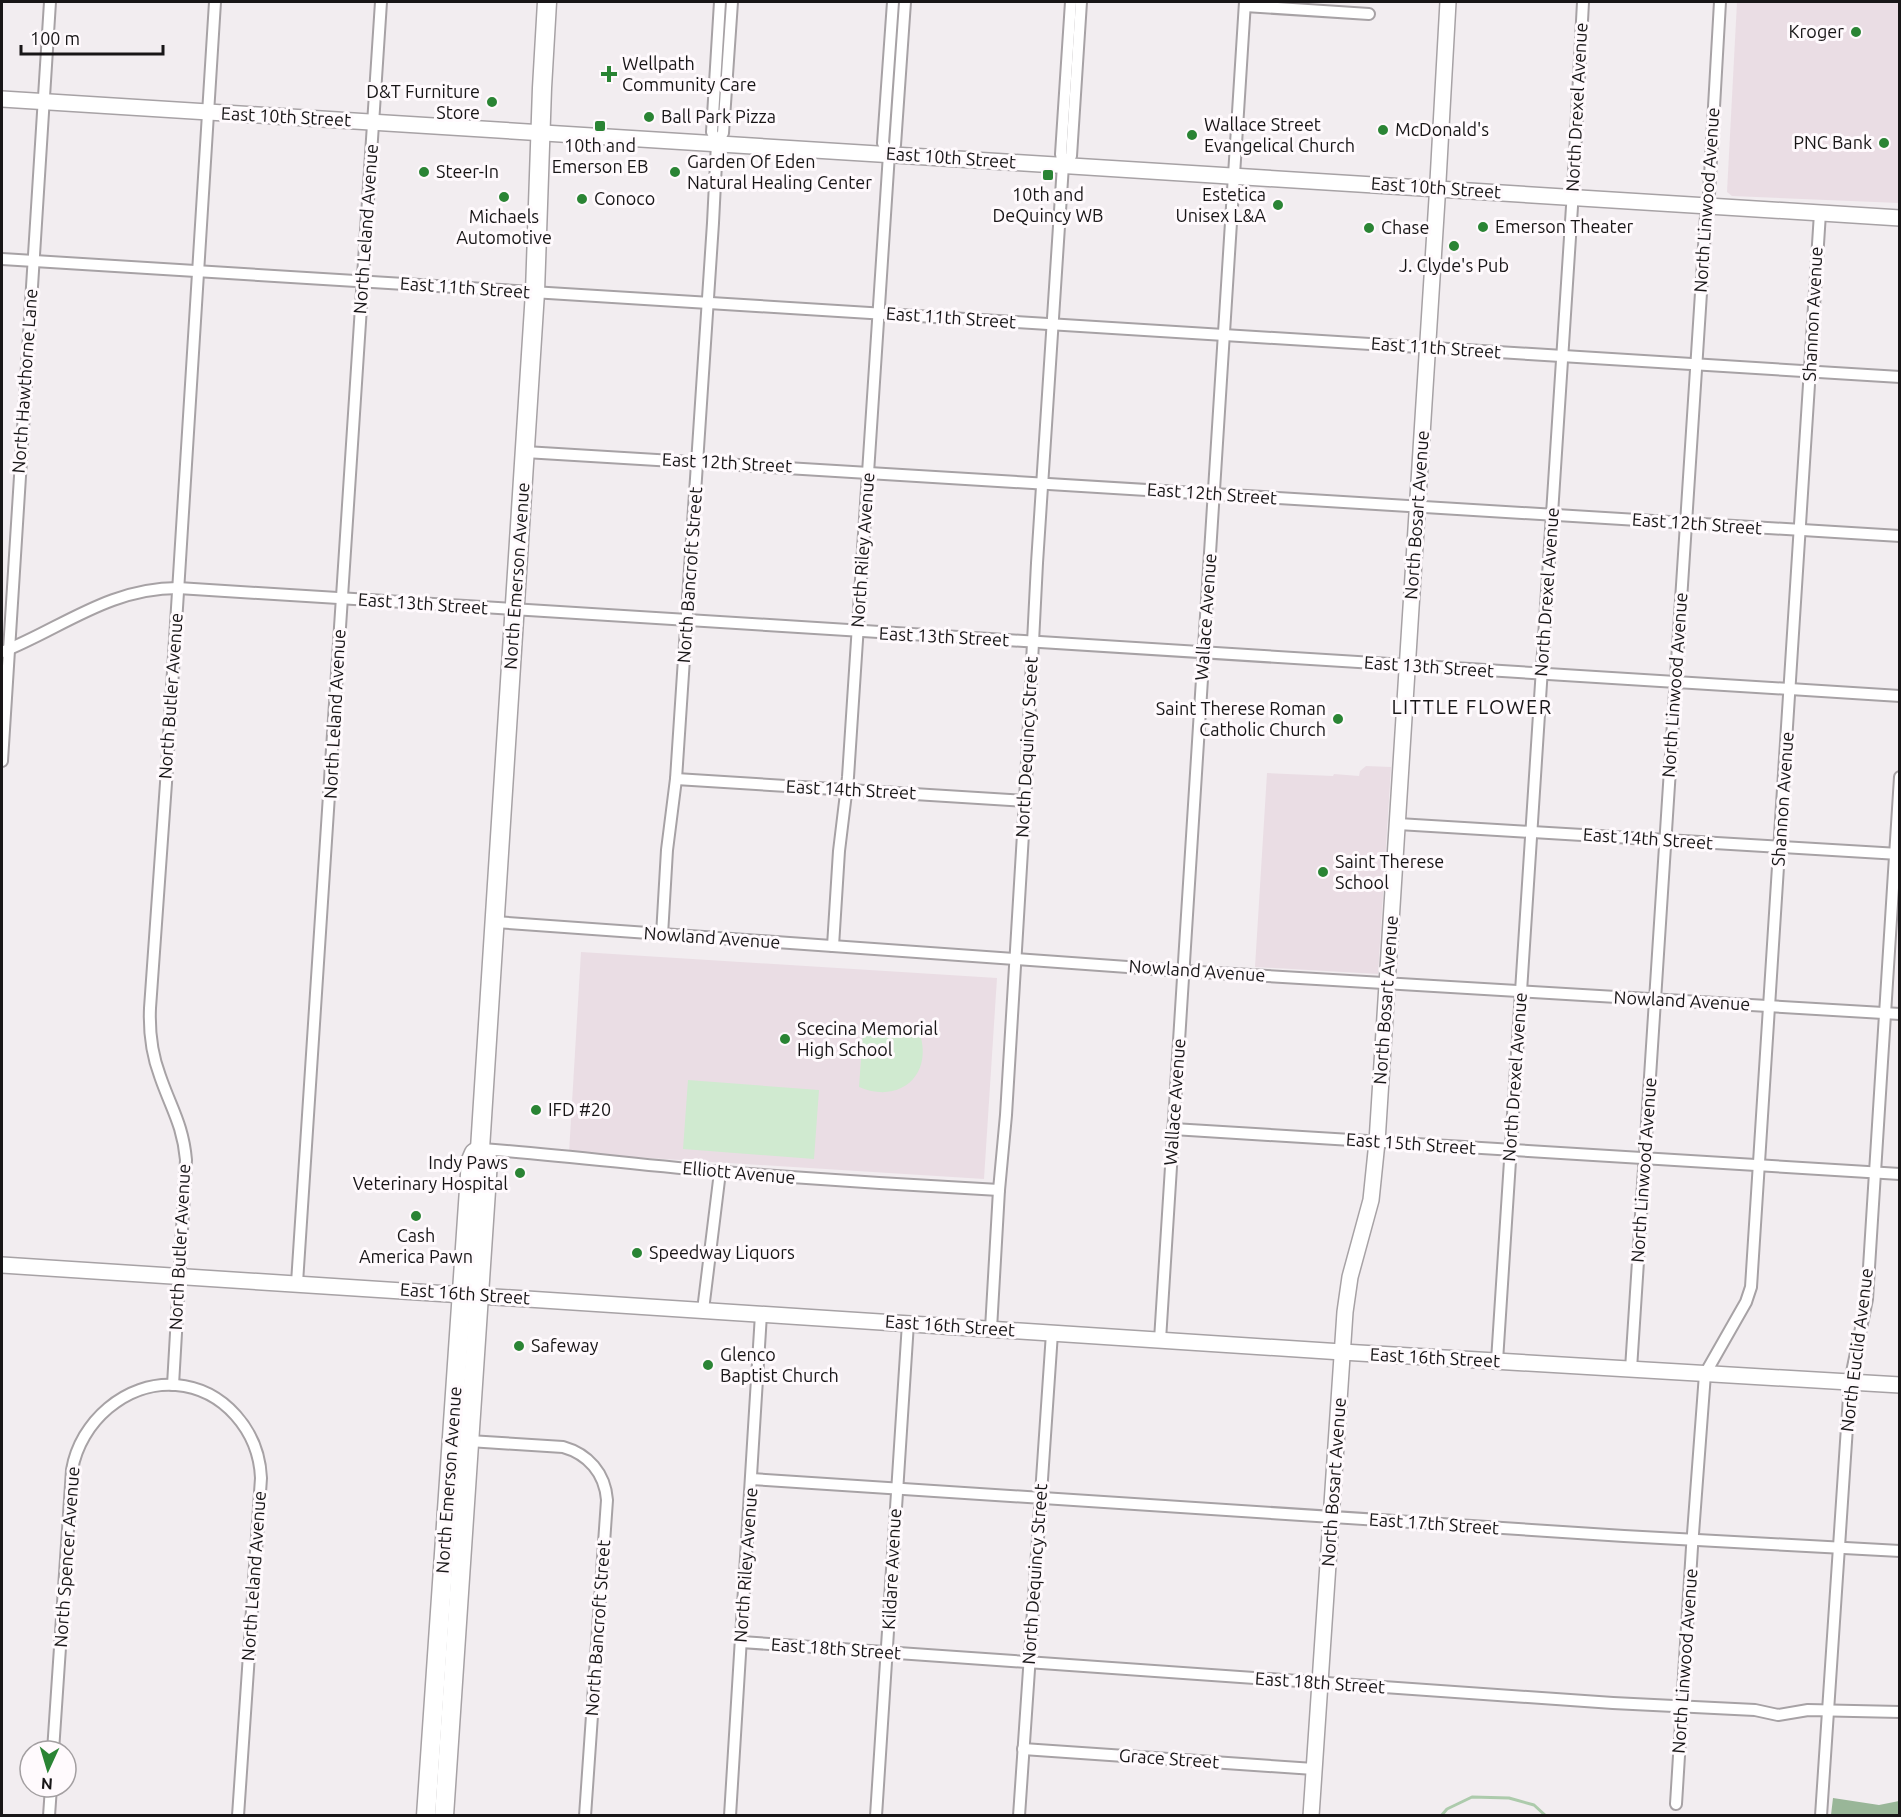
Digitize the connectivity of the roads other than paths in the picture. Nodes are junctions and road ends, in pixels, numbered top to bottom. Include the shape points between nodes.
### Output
1 (50, 2) edge
2 (215, 2) edge
3 (381, 2) edge
4 (547, 2) edge
5 (720, 2) edge
6 (732, 2) edge
7 (893, 2) edge
8 (904, 2) edge
9 (1071, 2) edge
10 (1081, 2) edge
11 (1448, 2) edge
12 (1583, 2) edge
13 (1720, 2) edge
14 (1245, 4) edge
15 (1329, 6) edge
16 (1369, 14) dead end
17 (2, 99) edge
18 (44, 102) junction
19 (208, 112) junction
20 (373, 122) junction
21 (541, 132) junction
22 (717, 143) junction
23 (889, 154) junction
24 (1064, 165) junction
25 (1234, 176) junction
26 (1438, 189) junction
27 (1573, 197) junction
28 (1706, 206) junction
29 (1820, 213) junction
30 (1899, 218) edge
31 (2, 259) edge
32 (33, 261) junction
33 (198, 271) junction
34 (363, 282) junction
35 (536, 292) junction
36 (708, 303) junction
37 (879, 313) junction
38 (1053, 324) junction
39 (1224, 335) junction
40 (1428, 348) junction
41 (1562, 356) junction
42 (1696, 364) junction
43 (1810, 372) junction
44 (1899, 377) edge
45 (525, 452) junction
46 (697, 461) junction
47 (868, 472) junction
48 (1042, 483) junction
49 (1214, 494) junction
50 (1418, 506) junction
51 (1552, 515) junction
52 (1686, 523) junction
53 (1800, 530) junction
54 (1899, 536) edge
55 (178, 588) junction
56 (342, 599) junction
57 (515, 610) junction
58 (687, 621) junction
59 (858, 632) junction
60 (1033, 642) junction
61 (5, 651) edge
62 (1204, 653) junction
63 (1407, 665) junction
64 (1541, 674) junction
65 (1676, 682) junction
66 (1790, 689) junction
67 (1899, 696) edge
68 (2, 761) edge
69 (1899, 777) edge
70 (676, 779) junction
71 (847, 790) junction
72 (1025, 801) junction
73 (1398, 824) junction
74 (1531, 832) junction
75 (1665, 840) junction
76 (1780, 847) junction
77 (1897, 854) edge
78 (495, 922) junction
79 (662, 934) junction
80 (833, 946) junction
81 (1016, 958) junction
82 (1183, 971) junction
83 (1387, 983) junction
84 (1521, 991) junction
85 (1655, 999) junction
86 (1769, 1006) junction
87 (1884, 1013) junction
88 (1899, 1014) edge
89 (1173, 1129) junction
90 (1377, 1142) junction
91 (480, 1149) junction
92 (1510, 1150) junction
93 (1645, 1158) junction
94 (1759, 1166) junction
95 (720, 1172) junction
96 (1874, 1173) junction
97 (1899, 1174) edge
98 (999, 1190) junction
99 (2, 1265) edge
100 (179, 1276) junction
101 (297, 1283) junction
102 (470, 1294) junction
103 (703, 1310) junction
104 (761, 1314) junction
105 (908, 1323) junction
106 (991, 1329) junction
107 (1052, 1333) junction
108 (1160, 1340) junction
109 (1342, 1352) junction
110 (1497, 1361) junction
111 (1631, 1369) junction
112 (1705, 1374) junction
113 (1850, 1382) junction
114 (173, 1385) junction
115 (1899, 1385) edge
116 (469, 1441) junction
117 (751, 1479) junction
118 (897, 1488) junction
119 (1041, 1498) junction
120 (1331, 1518) junction
121 (1692, 1541) junction
122 (1838, 1549) junction
123 (1899, 1551) edge
124 (741, 1642) junction
125 (887, 1651) junction
126 (1029, 1664) junction
127 (1321, 1683) junction
128 (1682, 1706) junction
129 (1828, 1710) junction
130 (1899, 1712) edge
131 (54, 1739) edge
132 (1023, 1749) junction
133 (1314, 1768) junction
134 (50, 1799) edge
135 (1676, 1804) dead end
136 (49, 1815) edge
137 (238, 1815) edge
138 (426, 1815) edge
139 (444, 1815) edge
140 (585, 1815) edge
141 (730, 1815) edge
142 (876, 1815) edge
143 (1018, 1815) edge
144 (1311, 1815) edge
145 (1821, 1815) edge

1 - 18 street, North Hawthorne Lane
2 - 19 street, North Butler Avenue
3 - 20 street, North Leland Avenue
4 - 21 main road, North Emerson Avenue
5 - 22 street, North Bancroft Street via 712,132
6 - 22 street, North Bancroft Street via 723,133
7 - 23 street, North Riley Avenue via 884,143
8 - 23 street, North Riley Avenue via 895,145
9 - 24 street, North Dequincy Street via 1061,154
10 - 24 street, North Dequincy Street via 1071,156
11 - 26 main road, North Bosart Avenue
12 - 27 street, North Drexel Avenue
13 - 28 street, North Linwood Avenue
14 - 15 street
14 - 25 street, Wallace Avenue
15 - 16 street
17 - 18 main road, East 10th Street
18 - 19 main road, East 10th Street
18 - 32 street, North Hawthorne Lane
19 - 20 main road, East 10th Street
19 - 33 street, North Butler Avenue
20 - 21 main road, East 10th Street
20 - 34 street, North Leland Avenue
21 - 22 main road, East 10th Street
21 - 35 main road, North Emerson Avenue
22 - 23 main road, East 10th Street
22 - 36 street, North Bancroft Street
23 - 24 main road, East 10th Street
23 - 37 street, North Riley Avenue
24 - 25 main road, East 10th Street
24 - 38 street, North Dequincy Street
25 - 26 main road, East 10th Street
25 - 39 street, Wallace Avenue
26 - 27 main road, East 10th Street
26 - 40 main road, North Bosart Avenue
27 - 28 main road, East 10th Street
27 - 41 street, North Drexel Avenue
28 - 29 main road, East 10th Street
28 - 42 street, North Linwood Avenue
29 - 30 main road, East 10th Street
29 - 43 street, Shannon Avenue
31 - 32 street, East 11th Street
32 - 33 street, East 11th Street
32 - 61 street, North Hawthorne Lane
33 - 34 street, East 11th Street
33 - 55 street, North Butler Avenue
34 - 35 street, East 11th Street
34 - 56 street, North Leland Avenue
35 - 36 street, East 11th Street
35 - 45 main road, North Emerson Avenue
36 - 37 street, East 11th Street
36 - 46 street, North Bancroft Street
37 - 38 street, East 11th Street
37 - 47 street, North Riley Avenue
38 - 39 street, East 11th Street
38 - 48 street, North Dequincy Street
39 - 40 street, East 11th Street
39 - 49 street, Wallace Avenue
40 - 41 street, East 11th Street
40 - 50 main road, North Bosart Avenue
41 - 42 street, East 11th Street
41 - 51 street, North Drexel Avenue
42 - 43 street, East 11th Street
42 - 52 street, North Linwood Avenue
43 - 44 street, East 11th Street
43 - 53 street, Shannon Avenue
45 - 46 street, East 12th Street
45 - 57 main road, North Emerson Avenue
46 - 47 street, East 12th Street
46 - 58 street, North Bancroft Street
47 - 48 street, East 12th Street
47 - 59 street, North Riley Avenue
48 - 49 street, East 12th Street
48 - 60 street, North Dequincy Street
49 - 50 street, East 12th Street
49 - 62 street, Wallace Avenue
50 - 51 street, East 12th Street
50 - 63 main road, North Bosart Avenue
51 - 52 street, East 12th Street
51 - 64 street, North Drexel Avenue
52 - 53 street, East 12th Street
52 - 65 street, North Linwood Avenue
53 - 54 street, East 12th Street
53 - 66 street, Shannon Avenue
55 - 56 street, East 13th Street
55 - 61 street, East 13th Street via 116,598
55 - 100 street, North Butler Avenue via 149,1016 155,1061 177,1116 185,1151
56 - 57 street, East 13th Street
56 - 101 street, North Leland Avenue
57 - 58 street, East 13th Street
57 - 78 main road, North Emerson Avenue
58 - 59 street, East 13th Street
58 - 70 street, North Bancroft Street
59 - 60 street, East 13th Street
59 - 71 street, North Riley Avenue
60 - 62 street, East 13th Street
60 - 72 street, North Dequincy Street
61 - 68 street, North Hawthorne Lane
62 - 63 street, East 13th Street
62 - 82 street, Wallace Avenue
63 - 64 street, East 13th Street
63 - 73 main road, North Bosart Avenue
64 - 65 street, East 13th Street
64 - 74 street, North Drexel Avenue
65 - 66 street, East 13th Street
65 - 75 street, North Linwood Avenue
66 - 67 street, East 13th Street
66 - 76 street, Shannon Avenue
69 - 77 street, North Euclid Avenue
70 - 71 street, East 14th Street
70 - 79 street, North Bancroft Street
71 - 72 street, East 14th Street
71 - 80 street, North Riley Avenue
72 - 81 street, North Dequincy Street
73 - 74 street, East 14th Street
73 - 83 main road, North Bosart Avenue
74 - 75 street, East 14th Street
74 - 84 street, North Drexel Avenue
75 - 76 street, East 14th Street
75 - 85 street, North Linwood Avenue
76 - 77 street, East 14th Street
76 - 86 street, Shannon Avenue
77 - 87 street, North Euclid Avenue
78 - 79 street, Nowland Avenue
78 - 91 main road, North Emerson Avenue
79 - 80 street, Nowland Avenue
80 - 81 street, Nowland Avenue
81 - 82 street, Nowland Avenue
81 - 98 street, North Dequincy Street
82 - 83 street, Nowland Avenue
82 - 89 street, Wallace Avenue
83 - 84 street, Nowland Avenue
83 - 90 main road, North Bosart Avenue
84 - 85 street, Nowland Avenue
84 - 92 street, North Drexel Avenue
85 - 86 street, Nowland Avenue
85 - 93 street, North Linwood Avenue
86 - 87 street, Nowland Avenue
86 - 94 street, Shannon Avenue
87 - 88 street, Nowland Avenue
87 - 96 street, North Euclid Avenue
89 - 90 street, East 15th Street
89 - 108 street, Wallace Avenue
90 - 92 street, East 15th Street
90 - 109 main road, North Bosart Avenue via 1371,1200 1348,1286
91 - 95 street, Elliott Avenue
91 - 102 main road, North Emerson Avenue via 471,1160
92 - 93 street, East 15th Street
92 - 110 street, North Drexel Avenue
93 - 94 street, East 15th Street
93 - 111 street, North Linwood Avenue
94 - 96 street, East 15th Street
94 - 112 street, Shannon Avenue via 1751,1292
95 - 98 street, Elliott Avenue
95 - 103 street
96 - 97 street, East 15th Street
96 - 113 street, North Euclid Avenue via 1867,1299
98 - 106 street, North Dequincy Street
99 - 100 main road, East 16th Street
100 - 101 main road, East 16th Street
100 - 114 street, North Butler Avenue
101 - 102 main road, East 16th Street
102 - 103 main road, East 16th Street
102 - 116 main road, North Emerson Avenue
102 - 138 main road, North Emerson Avenue
103 - 104 main road, East 16th Street
104 - 105 main road, East 16th Street
104 - 117 street, North Riley Avenue
105 - 106 main road, East 16th Street
105 - 118 street, Kildare Avenue
106 - 107 main road, East 16th Street
107 - 108 main road, East 16th Street
107 - 119 street, North Dequincy Street
108 - 109 main road, East 16th Street
109 - 110 main road, East 16th Street
109 - 120 main road, North Bosart Avenue
110 - 111 main road, East 16th Street
111 - 112 main road, East 16th Street
112 - 113 main road, East 16th Street
112 - 121 street, North Linwood Avenue
113 - 115 main road, East 16th Street
113 - 122 street, North Euclid Avenue
114 - 131 street, North Spencer Avenue via 142,1390 114,1403 89,1428 74,1461
114 - 137 street, North Leland Avenue via 200,1392 229,1408 251,1436 260,1465
116 - 139 main road, North Emerson Avenue
116 - 140 street, North Bancroft Street via 563,1447 586,1458 604,1482 607,1500
117 - 118 street, East 17th Street
117 - 124 street, North Riley Avenue
118 - 119 street, East 17th Street
118 - 125 street, Kildare Avenue
119 - 120 street, East 17th Street
119 - 126 street, North Dequincy Street
120 - 121 street, East 17th Street
120 - 127 main road, North Bosart Avenue
121 - 122 street, East 17th Street
121 - 128 street, North Linwood Avenue
122 - 123 street, East 17th Street
122 - 129 street, North Euclid Avenue
124 - 125 street, East 18th Street
124 - 141 street, North Riley Avenue
125 - 126 street, East 18th Street
125 - 142 street, Kildare Avenue
126 - 127 street, East 18th Street
126 - 132 street, North Dequincy Street
127 - 128 street, East 18th Street
127 - 133 main road, North Bosart Avenue
128 - 129 street, East 18th Street via 1778,1715
128 - 135 street, North Linwood Avenue
129 - 130 street, East 18th Street
129 - 145 street, North Euclid Avenue
132 - 133 street, Grace Street
132 - 143 street, North Dequincy Street
133 - 144 main road, North Bosart Avenue
134 - 136 street

